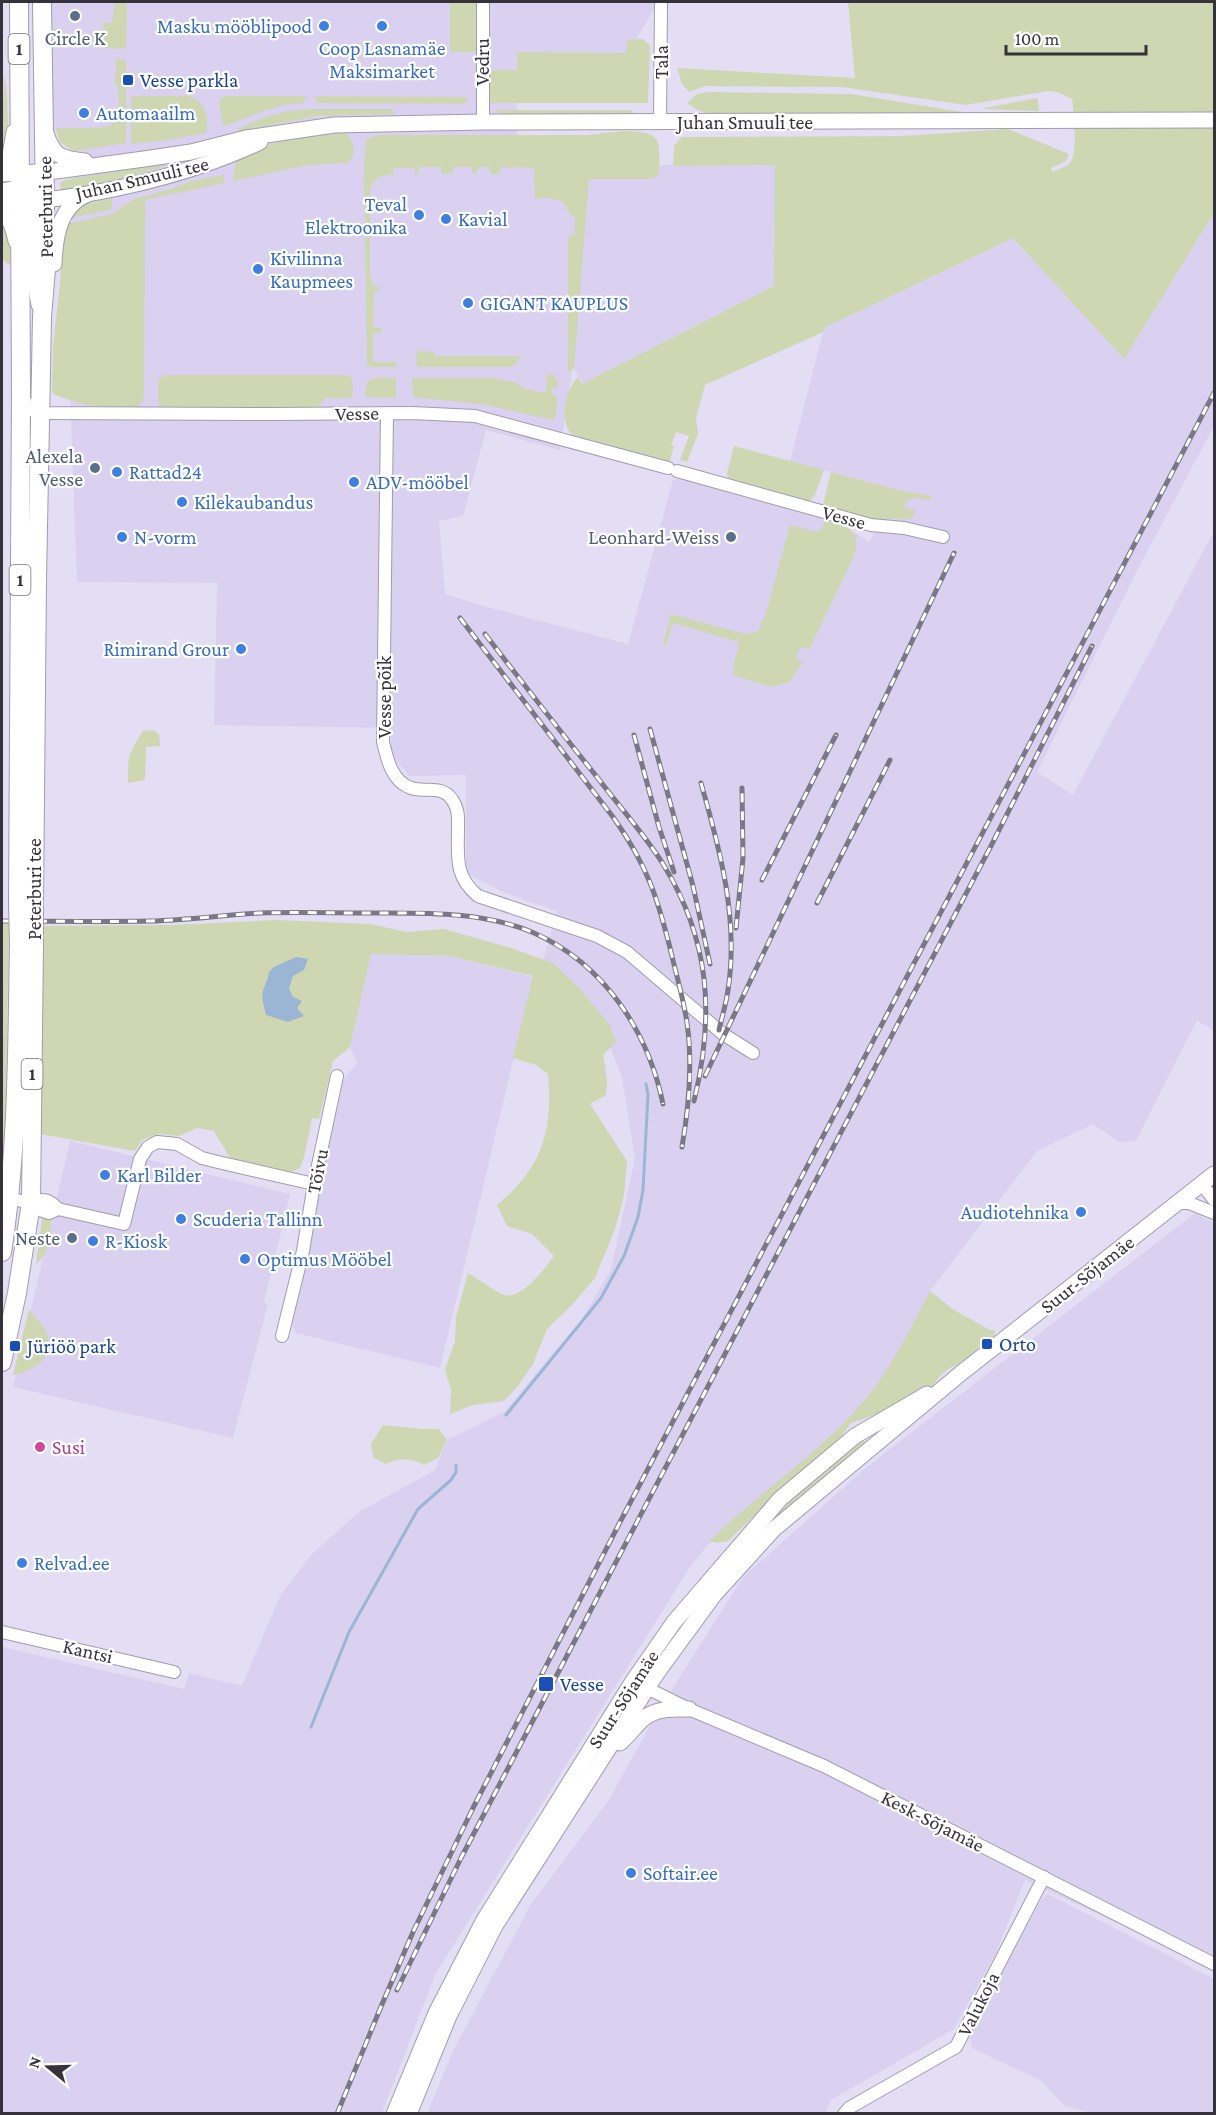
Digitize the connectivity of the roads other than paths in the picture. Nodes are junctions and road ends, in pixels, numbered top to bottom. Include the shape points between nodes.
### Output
1 (19, 2) edge
2 (42, 2) edge
3 (483, 2) edge
4 (661, 2) edge
5 (19, 97) junction
6 (1215, 120) edge
7 (483, 122) junction
8 (660, 122) junction
9 (44, 125) junction
10 (277, 134) junction
11 (115, 163) junction
12 (2, 166) edge
13 (44, 172) junction
14 (19, 190) edge
15 (96, 191) junction
16 (2, 213) edge
17 (20, 256) junction
18 (42, 316) junction
19 (21, 394) junction
20 (40, 412) junction
21 (387, 413) junction
22 (943, 537) dead end
23 (26, 904) junction
24 (26, 945) junction
25 (753, 1053) dead end
26 (337, 1076) dead end
27 (13, 1160) junction
28 (1215, 1174) edge
29 (2, 1175) edge
30 (314, 1184) junction
31 (1202, 1184) junction
32 (5, 1198) edge
33 (1215, 1200) edge
34 (31, 1203) junction
35 (1177, 1203) junction
36 (1215, 1213) edge
37 (2, 1252) edge
38 (282, 1336) dead end
39 (2, 1362) edge
40 (960, 1374) junction
41 (868, 1428) junction
42 (880, 1442) junction
43 (2, 1632) edge
44 (174, 1672) dead end
45 (633, 1681) junction
46 (647, 1689) junction
47 (689, 1709) junction
48 (604, 1756) junction
49 (1044, 1877) junction
50 (1215, 1964) edge
51 (394, 2114) edge
52 (410, 2114) edge
53 (844, 2114) edge

1 - 5 highway, Peterburi tee / 1
2 - 9 highway, Peterburi tee / 1
3 - 7 street, Vedru
4 - 8 street, Tala
5 - 12 main road via 12,148
5 - 14 highway, Peterburi tee / 1
6 - 8 main road, Juhan Smuuli tee
7 - 8 main road, Juhan Smuuli tee
7 - 10 main road, Juhan Smuuli tee via 334,125
9 - 11 main road via 49,144 60,157
9 - 13 highway, Peterburi tee / 1
10 - 11 main road, Juhan Smuuli tee
10 - 15 main road, Juhan Smuuli tee via 224,159
11 - 13 main road, Juhan Smuuli tee
13 - 14 highway, Peterburi tee / 1
13 - 14 main road, Juhan Smuuli tee
14 - 15 main road, Juhan Smuuli tee
14 - 17 highway, Peterburi tee / 1
14 - 18 highway, Peterburi tee / 1 via 46,269
15 - 18 main road via 82,196 60,222 52,284
16 - 17 main road via 12,225
17 - 19 highway, Peterburi tee / 1
18 - 20 highway, Peterburi tee / 1
19 - 20 street via 29,409
19 - 23 highway, Peterburi tee / 1
20 - 21 street, Vesse
20 - 23 highway, Peterburi tee / 1
21 - 22 street, Vesse via 475,416 871,525
21 - 25 street, Vesse põik via 383,742 388,763 398,780 411,788 439,789 452,799 458,811 459,870 466,885 478,896 597,936 627,952 723,1034
23 - 24 highway, Peterburi tee / 1, bridge
24 - 27 highway, Peterburi tee / 1
24 - 34 highway, Peterburi tee / 1
26 - 30 street, Tõivu
27 - 29 highway
27 - 32 highway, Peterburi tee / 1
28 - 31 main road, Suur-Sõjamäe
30 - 34 street via 202,1158 177,1144 157,1142 140,1159 124,1224 58,1209 40,1210
30 - 38 street, Tõivu via 303,1251
31 - 33 street
31 - 35 main road, Suur-Sõjamäe
32 - 34 street
32 - 37 highway, Peterburi tee / 1
34 - 39 highway, Peterburi tee / 1
35 - 36 street via 1189,1203
35 - 40 main road, Suur-Sõjamäe
40 - 41 main road, Suur-Sõjamäe
40 - 42 main road, Suur-Sõjamäe
41 - 42 main road
41 - 45 main road, Suur-Sõjamäe via 780,1499 674,1622
42 - 46 main road, Suur-Sõjamäe via 774,1529 708,1603
43 - 44 street, Kantsi
45 - 46 street, Kesk-Sõjamäe
45 - 51 main road, Suur-Sõjamäe via 484,1920 436,2013
46 - 47 street, Kesk-Sõjamäe
46 - 48 main road, Suur-Sõjamäe
47 - 48 main road via 654,1712
47 - 49 street, Kesk-Sõjamäe via 824,1766
48 - 52 main road, Suur-Sõjamäe via 495,1926 450,2016
49 - 50 street, Kesk-Sõjamäe
49 - 53 street, Valukoja via 956,2047

